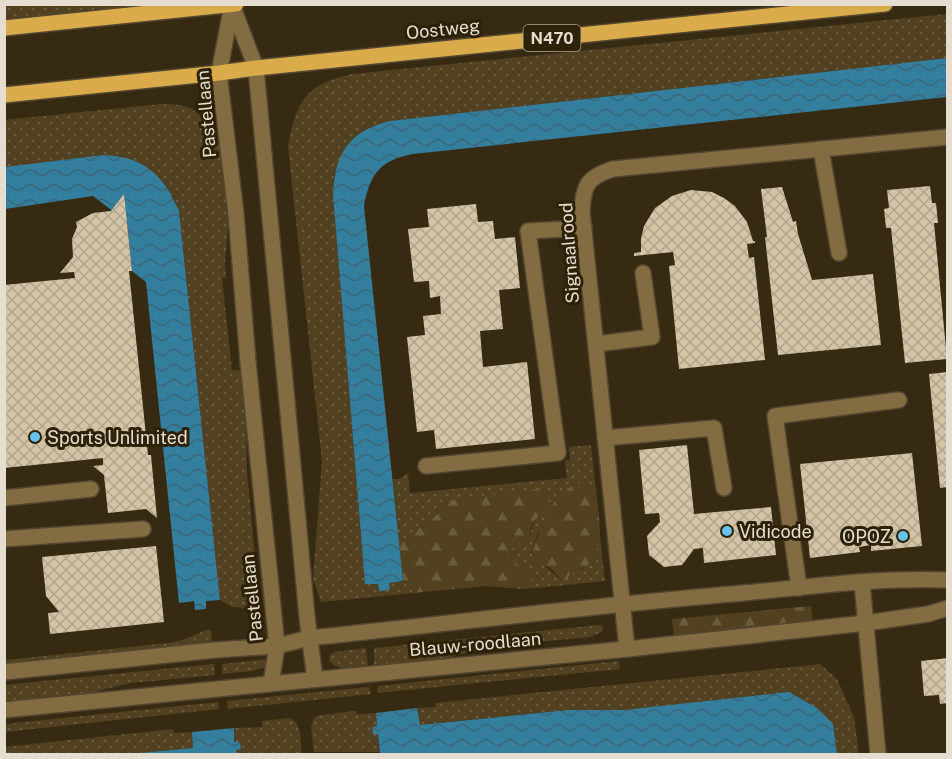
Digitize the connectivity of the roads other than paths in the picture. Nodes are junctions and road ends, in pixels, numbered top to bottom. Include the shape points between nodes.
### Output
1 (885, 4) edge
2 (234, 5) edge
3 (4, 28) edge
4 (256, 68) junction
5 (219, 74) junction
6 (4, 95) edge
7 (948, 136) edge
8 (821, 148) junction
9 (584, 228) junction
10 (839, 253) dead end
11 (643, 273) dead end
12 (596, 344) junction
13 (899, 400) dead end
14 (605, 438) junction
15 (426, 466) dead end
16 (724, 488) dead end
17 (91, 489) dead end
18 (4, 498) edge
19 (142, 529) dead end
20 (4, 539) edge
21 (948, 580) edge
22 (862, 583) junction
23 (799, 588) junction
24 (622, 603) junction
25 (948, 608) edge
26 (866, 623) junction
27 (309, 639) junction
28 (277, 646) junction
29 (627, 649) junction
30 (4, 672) edge
31 (315, 679) junction
32 (271, 684) junction
33 (4, 710) edge
34 (878, 754) edge

1 - 4 main road, Oostweg / N470
2 - 3 main road
2 - 4 street
2 - 5 street, Pastellaan
4 - 5 main road, Oostweg / N470
4 - 27 street
5 - 6 main road, Oostweg / N470
5 - 28 street, Pastellaan
7 - 8 street, Signaalrood
8 - 9 street, Signaalrood via 597,173 583,195
8 - 10 street
9 - 12 street, Signaalrood
9 - 15 street via 528,231 558,453
11 - 12 street via 652,337
12 - 14 street, Signaalrood
13 - 23 street via 776,416
14 - 16 street via 714,429
14 - 24 street, Signaalrood
17 - 18 street
19 - 20 street
21 - 22 street, Blauw-roodlaan
22 - 23 street, Blauw-roodlaan
22 - 26 street
23 - 24 street, Blauw-roodlaan
24 - 27 street, Blauw-roodlaan
24 - 29 street, Signaalrood
25 - 26 street, Blauw-roodlaan
26 - 29 street, Blauw-roodlaan
26 - 34 street
27 - 28 street, Blauw-roodlaan
27 - 31 street
28 - 30 street, Blauw-roodlaan
28 - 32 street, Pastellaan
29 - 31 street, Blauw-roodlaan
31 - 32 street, Blauw-roodlaan
32 - 33 street, Blauw-roodlaan

